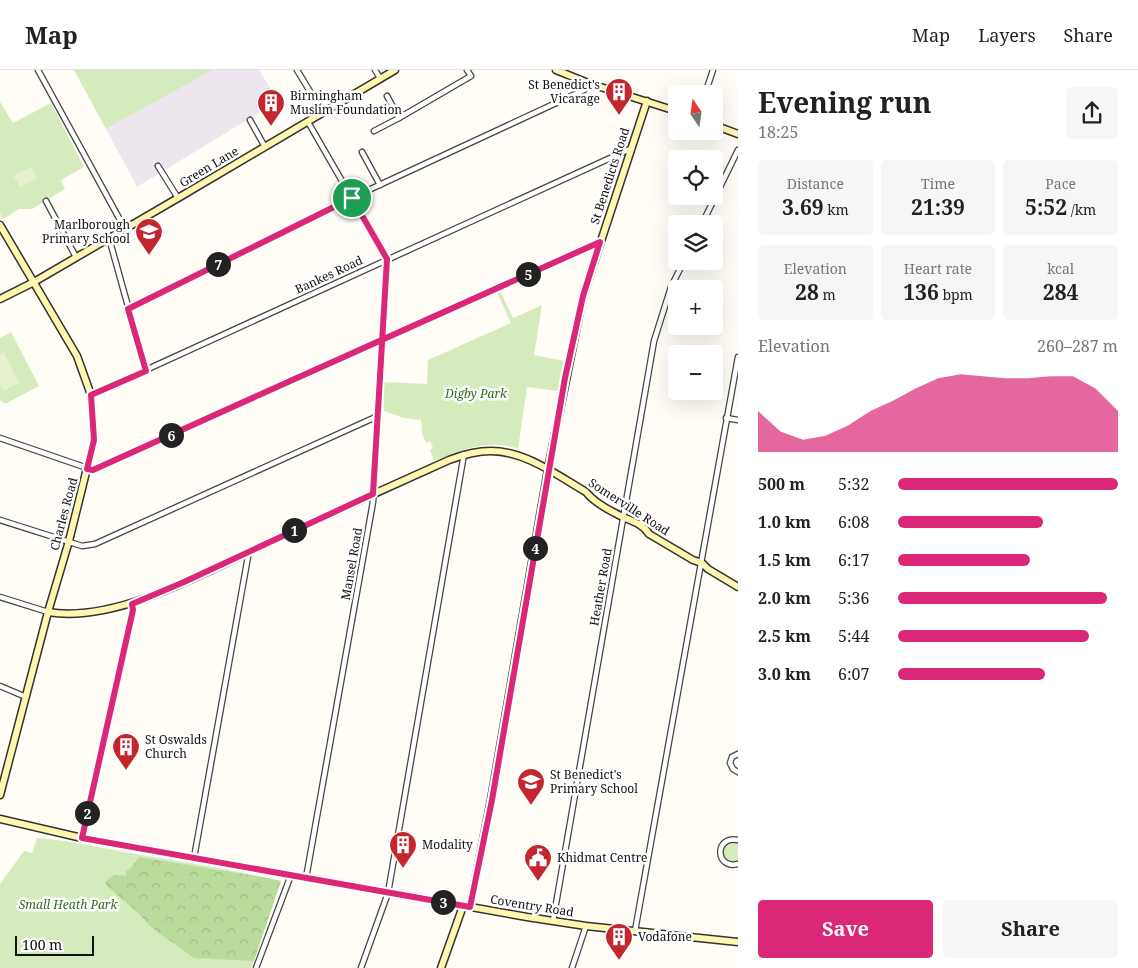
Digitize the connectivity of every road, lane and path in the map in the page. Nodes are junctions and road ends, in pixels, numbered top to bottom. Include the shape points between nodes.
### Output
1 (38, 70) edge
2 (296, 70) edge
3 (375, 70) edge
4 (395, 70) edge
5 (467, 70) edge
6 (556, 70) edge
7 (713, 70) edge
8 (380, 78) junction
9 (588, 83) junction
10 (708, 85) edge
11 (387, 96) dead end
12 (647, 100) junction
13 (668, 108) edge
14 (322, 113) junction
15 (399, 118) junction
16 (250, 120) dead end
17 (308, 122) junction
18 (723, 128) edge
19 (374, 130) dead end
20 (738, 134) edge
21 (266, 147) junction
22 (630, 148) junction
23 (738, 150) edge
24 (362, 152) dead end
25 (158, 166) dead end
26 (380, 185) junction
27 (178, 198) junction
28 (352, 198) junction
29 (46, 200) dead end
30 (706, 215) edge
31 (0, 225) edge
32 (125, 228) junction
33 (109, 238) junction
34 (600, 242) junction
35 (76, 256) junction
36 (387, 259) junction
37 (680, 270) edge
38 (34, 282) junction
39 (0, 299) edge
40 (128, 309) junction
41 (383, 340) junction
42 (738, 357) edge
43 (146, 371) junction
44 (91, 395) junction
45 (378, 416) junction
46 (726, 418) junction
47 (738, 420) edge
48 (0, 438) edge
49 (464, 454) junction
50 (87, 469) junction
51 (548, 470) junction
52 (373, 494) junction
53 (624, 517) junction
54 (0, 520) edge
55 (69, 541) junction
56 (250, 551) junction
57 (702, 563) junction
58 (738, 587) edge
59 (0, 597) edge
60 (132, 604) junction
61 (48, 612) junction
62 (0, 686) edge
63 (26, 697) junction
64 (738, 754) edge
65 (738, 772) edge
66 (0, 796) edge
67 (0, 819) edge
68 (82, 838) junction
69 (738, 840) edge
70 (194, 858) junction
71 (738, 864) edge
72 (291, 876) junction
73 (306, 878) junction
74 (388, 893) junction
75 (466, 906) junction
76 (553, 921) junction
77 (586, 926) junction
78 (636, 931) junction
79 (738, 942) edge
80 (256, 968) edge
81 (361, 968) edge
82 (441, 968) edge
83 (572, 968) edge

1 - 32 street
2 - 14 street
3 - 8 street
4 - 8 street, Green Lane
5 - 15 street via 471,76
6 - 9 street
7 - 10 street
8 - 14 street, Green Lane
9 - 12 street
9 - 26 street via 584,90
11 - 15 street
12 - 13 street
12 - 22 street, St Benedicts Road
14 - 17 street, Green Lane
15 - 19 street
16 - 21 street
17 - 21 street, Green Lane
17 - 28 street
18 - 20 street
21 - 27 street, Green Lane
22 - 34 street, St Benedicts Road
22 - 36 street, Bankes Road
23 - 30 street
24 - 26 street
25 - 27 street
26 - 28 street
27 - 32 street, Green Lane
28 - 36 street
28 - 40 street
29 - 35 street
31 - 38 street, Charles Road
32 - 33 street, Green Lane
33 - 35 street, Green Lane
33 - 40 street
34 - 41 street
34 - 51 street, St Benedicts Road via 583,296
35 - 38 street, Green Lane
36 - 41 street, Mansel Road
36 - 43 street, Bankes Road
37 - 53 street, Heather Road via 654,341
38 - 39 street, Green Lane
38 - 44 street, Charles Road via 77,356
40 - 43 street
41 - 45 street, Mansel Road
41 - 50 street via 93,470
42 - 46 street
43 - 44 street, Bankes Road
44 - 50 street, Charles Road via 94,440
45 - 52 street, Mansel Road
45 - 55 street via 95,544 82,546
46 - 47 street
46 - 57 street
48 - 50 street
49 - 51 street, Somerville Road via 505,453
49 - 52 street, Somerville Road
49 - 74 street
50 - 55 street, Charles Road
51 - 53 street, Somerville Road
51 - 75 street, St Benedicts Road via 492,800
52 - 56 street, Somerville Road
52 - 73 street, Mansel Road
53 - 57 street, Somerville Road
53 - 76 street, Heather Road
54 - 55 street
55 - 61 street, Charles Road
56 - 60 street, Somerville Road
56 - 70 street
57 - 58 street, Somerville Road
57 - 78 street
59 - 61 street, Somerville Road
60 - 61 street, Somerville Road via 95,612
60 - 68 street
61 - 63 street, Charles Road
62 - 63 street
63 - 66 street, Charles Road
64 - 65 street via 730,763
67 - 68 street, Coventry Road
68 - 70 street, Coventry Road
69 - 71 street via 725,842 720,854 725,863
70 - 72 street, Coventry Road
72 - 73 street, Coventry Road
72 - 80 street
73 - 74 street, Coventry Road
74 - 75 street, Coventry Road
74 - 81 street
75 - 76 street, Coventry Road
75 - 82 street, St Benedicts Road
76 - 77 street, Coventry Road
77 - 78 street, Coventry Road
77 - 83 street
78 - 79 street, Coventry Road

